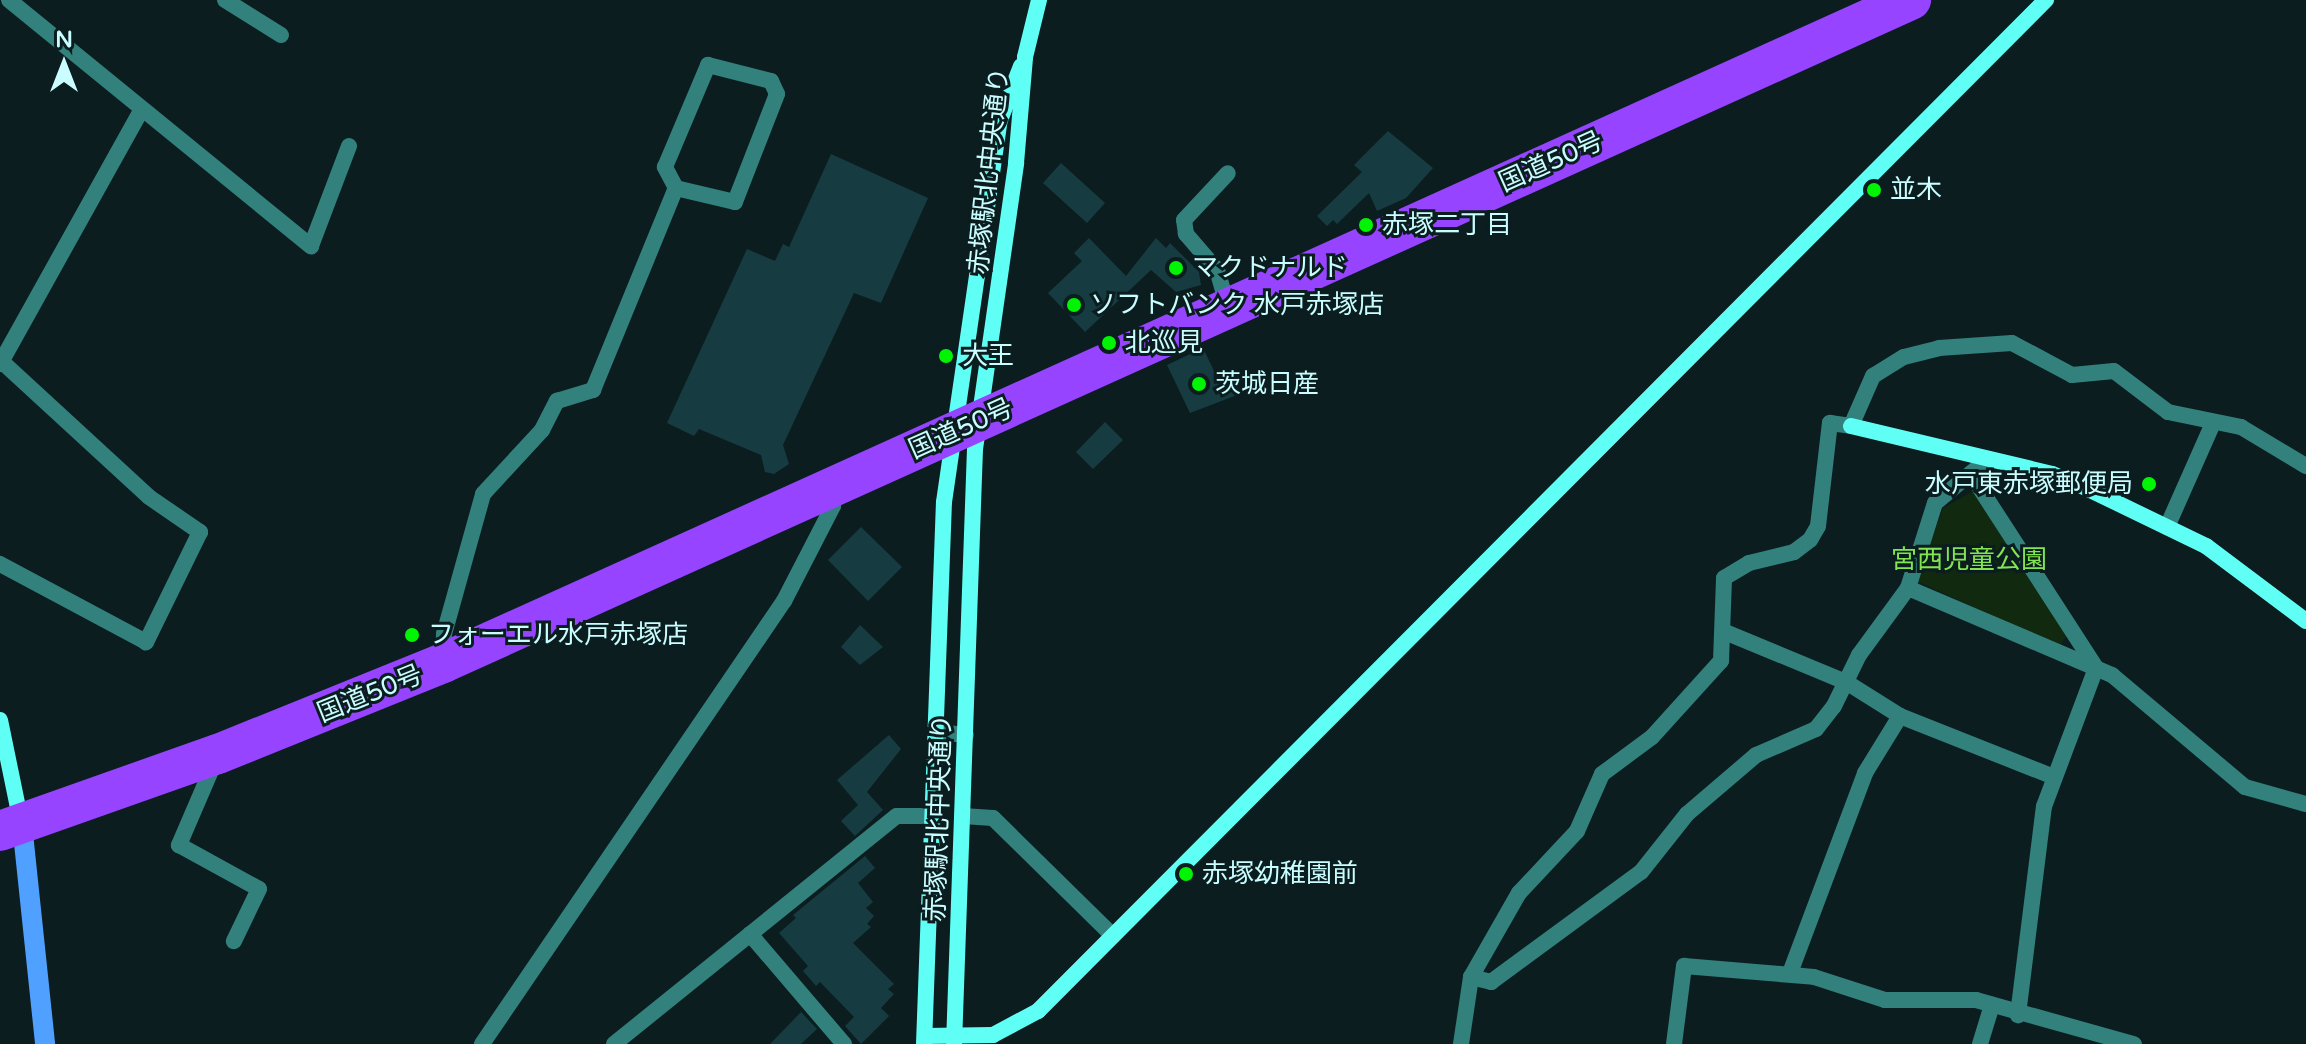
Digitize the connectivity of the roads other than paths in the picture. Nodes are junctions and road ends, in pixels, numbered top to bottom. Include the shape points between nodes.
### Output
1 (9, 0) edge
2 (225, 0) edge
3 (1039, 0) edge
4 (1911, 0) edge
5 (2046, 0) edge
6 (281, 35) dead end
7 (1025, 57) junction
8 (141, 111) junction
9 (349, 146) dead end
10 (1228, 173) dead end
11 (676, 188) junction
12 (1228, 308) junction
13 (0, 361) edge
14 (2213, 423) junction
15 (968, 425) junction
16 (1851, 426) junction
17 (1988, 459) junction
18 (2306, 466) edge
19 (1972, 476) junction
20 (825, 488) junction
21 (2167, 527) junction
22 (0, 564) edge
23 (1908, 588) junction
24 (2306, 621) edge
25 (1725, 632) junction
26 (443, 663) junction
27 (2096, 668) junction
28 (1846, 682) junction
29 (1900, 716) junction
30 (0, 720) edge
31 (937, 732) junction
32 (966, 735) junction
33 (218, 754) junction
34 (2054, 777) junction
35 (2306, 804) edge
36 (933, 816) junction
37 (963, 816) junction
38 (11, 828) edge
39 (750, 934) junction
40 (1113, 936) junction
41 (234, 941) dead end
42 (1790, 973) junction
43 (1471, 977) junction
44 (1992, 1005) junction
45 (2018, 1015) junction
46 (925, 1040) edge
47 (954, 1040) edge
48 (45, 1044) edge
49 (482, 1044) edge
50 (614, 1044) edge
51 (844, 1044) edge
52 (1461, 1044) edge
53 (1674, 1044) edge
54 (1980, 1044) edge
55 (2134, 1044) edge

1 - 8 street
2 - 6 street
3 - 7 street
4 - 12 highway, 国道50号
5 - 40 street
7 - 15 street, 赤塚駅北中央通り via 1016,163
7 - 15 street, 赤塚駅北中央通り via 1000,120
8 - 9 street via 311,246
8 - 13 street
10 - 12 street via 1184,220 1186,234 1217,270
11 - 11 street via 665,167 708,65 771,81 777,94 735,202
11 - 26 street via 593,390 557,401 542,430 483,494 444,634
12 - 15 highway, 国道50号
13 - 22 street via 149,497 200,532 146,642
14 - 16 street via 2168,412 2114,371 2072,375 2012,343 1939,348 1904,357 1873,376
14 - 18 street via 2241,427
14 - 21 street
15 - 20 highway, 国道50号
15 - 31 street, 赤塚駅北中央通り via 944,502
15 - 32 street, 赤塚駅北中央通り
16 - 17 street
16 - 25 street via 1830,423 1818,526 1810,540 1794,552 1749,563 1724,578 1720,610
17 - 19 street
17 - 21 street via 2052,474
19 - 23 street via 1935,503
19 - 27 street
20 - 26 highway, 国道50号
20 - 49 street via 833,506 784,601
21 - 24 street via 2206,546
23 - 27 street
23 - 28 street
25 - 28 street
25 - 43 street via 1721,661 1652,737 1602,774 1577,831 1519,893
26 - 33 highway, 国道50号
27 - 34 street
27 - 35 street via 2112,675 2245,787
28 - 29 street
28 - 43 street via 1816,729 1756,755 1687,814 1641,872 1491,982
29 - 34 street
29 - 42 street via 1865,773
30 - 38 street
31 - 32 street
31 - 36 street, 赤塚駅北中央通り
32 - 37 street, 赤塚駅北中央通り
33 - 38 highway, 国道50号
33 - 41 street via 179,845 259,889
34 - 45 street via 2044,806
36 - 39 street via 897,816
36 - 46 street, 赤塚駅北中央通り
37 - 40 street via 993,818
37 - 47 street, 赤塚駅北中央通り
38 - 48 main road
39 - 50 street
39 - 51 street
40 - 47 street via 1021,1025
42 - 44 street via 1885,1000 1976,1000
42 - 53 street via 1684,966
43 - 52 street
44 - 45 street
44 - 54 street
45 - 55 street
46 - 47 street

